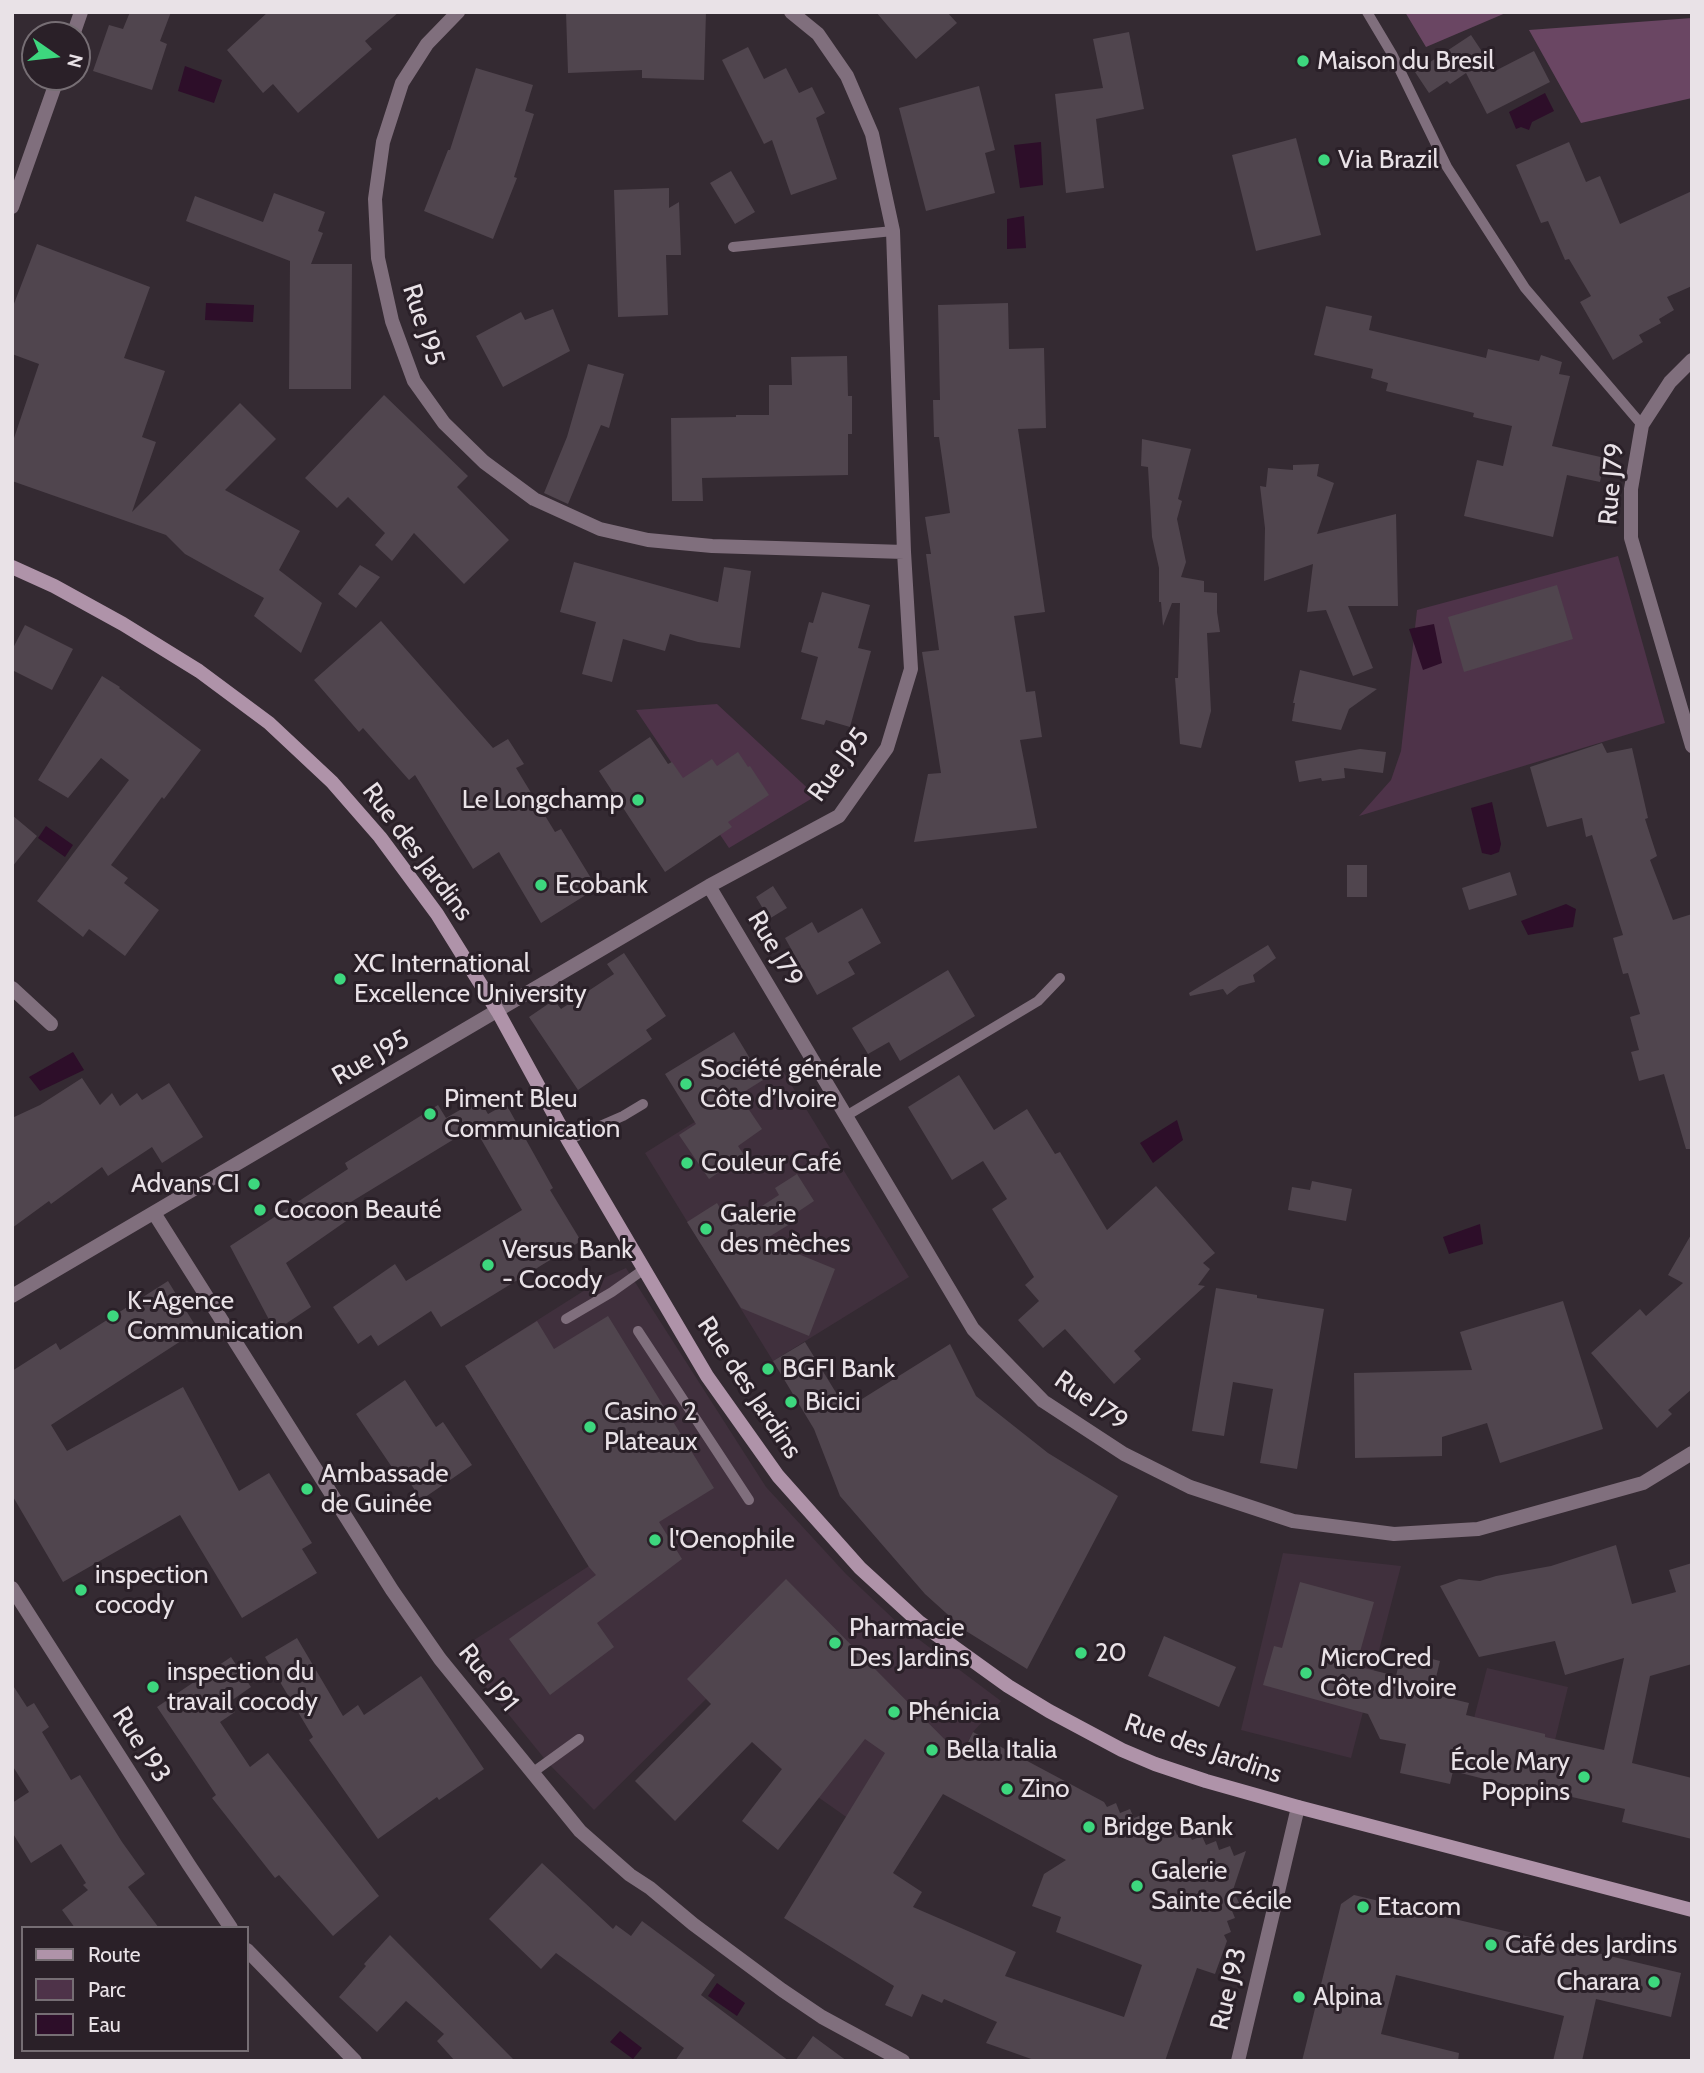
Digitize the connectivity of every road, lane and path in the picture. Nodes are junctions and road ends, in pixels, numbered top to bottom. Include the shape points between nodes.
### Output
1 (458, 12) edge
2 (791, 12) edge
3 (1367, 12) edge
4 (53, 91) edge
5 (12, 207) edge
6 (893, 231) junction
7 (733, 247) dead end
8 (1692, 360) edge
9 (1642, 425) junction
10 (904, 552) junction
11 (12, 566) edge
12 (1692, 746) edge
13 (709, 886) junction
14 (1060, 978) dead end
15 (12, 988) edge
16 (498, 1012) junction
17 (51, 1024) dead end
18 (643, 1104) dead end
19 (846, 1116) junction
20 (568, 1140) junction
21 (154, 1213) junction
22 (643, 1270) junction
23 (12, 1296) edge
24 (566, 1318) dead end
25 (638, 1331) dead end
26 (1692, 1453) edge
27 (749, 1500) dead end
28 (12, 1588) edge
29 (579, 1740) dead end
30 (532, 1773) junction
31 (1298, 1807) junction
32 (1692, 1910) edge
33 (230, 1926) edge
34 (248, 1951) edge
35 (355, 2061) edge
36 (903, 2061) edge
37 (1238, 2061) edge

1 - 10 street, Rue J95 via 427,44 402,83 383,142 375,199 378,258 392,321 414,381 444,423 484,462 534,499 600,529 712,547
2 - 6 street, Rue J95 via 818,34 847,76 872,134
3 - 9 lane via 1447,167 1525,288
4 - 5 street
6 - 7 lane
6 - 10 street, Rue J95
8 - 9 street, Rue J79 via 1670,382
9 - 12 street, Rue J79 via 1631,489 1631,538
10 - 13 street, Rue J95 via 911,669 887,748 839,816
11 - 16 main road, Rue des Jardins via 123,624 199,671 269,723 332,782 380,836
13 - 16 street, Rue J95
13 - 19 street, Rue J79
14 - 19 lane via 1038,1001
15 - 17 street
16 - 20 main road, Rue des Jardins
16 - 21 street, Rue J95
18 - 20 lane
19 - 26 street, Rue J79 via 973,1329 1043,1401 1124,1454 1190,1487 1293,1521 1394,1534 1478,1529 1643,1483
20 - 22 main road, Rue des Jardins
21 - 23 street, Rue J95
21 - 30 street, Rue J91 via 392,1590 440,1659
22 - 24 lane
22 - 31 main road, Rue des Jardins via 707,1376 778,1476 860,1568 919,1622 1008,1686 1122,1750 1206,1781
25 - 27 lane
28 - 33 street, Rue J93
29 - 30 lane
30 - 36 street, Rue J91 via 580,1831 693,1924 821,2017
31 - 32 main road, Rue des Jardins
31 - 37 street, Rue J93
34 - 35 street

